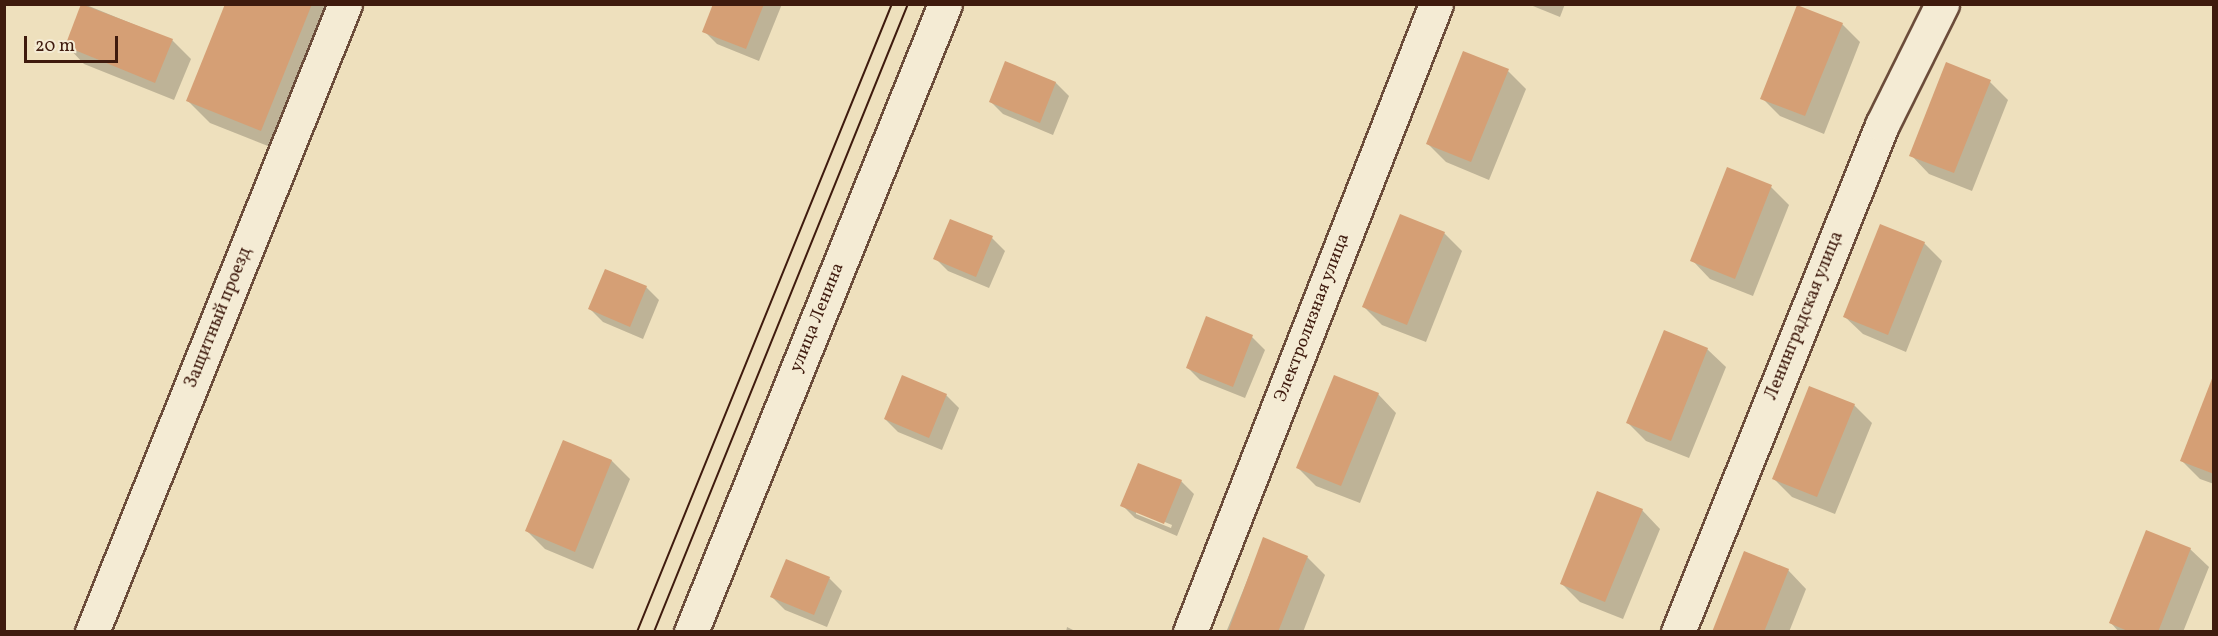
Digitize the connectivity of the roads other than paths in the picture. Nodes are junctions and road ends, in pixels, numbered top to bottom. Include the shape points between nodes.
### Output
1 (345, 4) edge
2 (945, 4) edge
3 (1436, 4) edge
4 (1942, 4) edge
5 (92, 632) edge
6 (692, 632) edge
7 (1190, 632) edge
8 (1678, 632) edge

1 - 5 street, Защитный проезд
2 - 6 street, улица Ленина
3 - 7 street, Электролизная улица
4 - 8 street, Ленинградская улица via 1882,125

